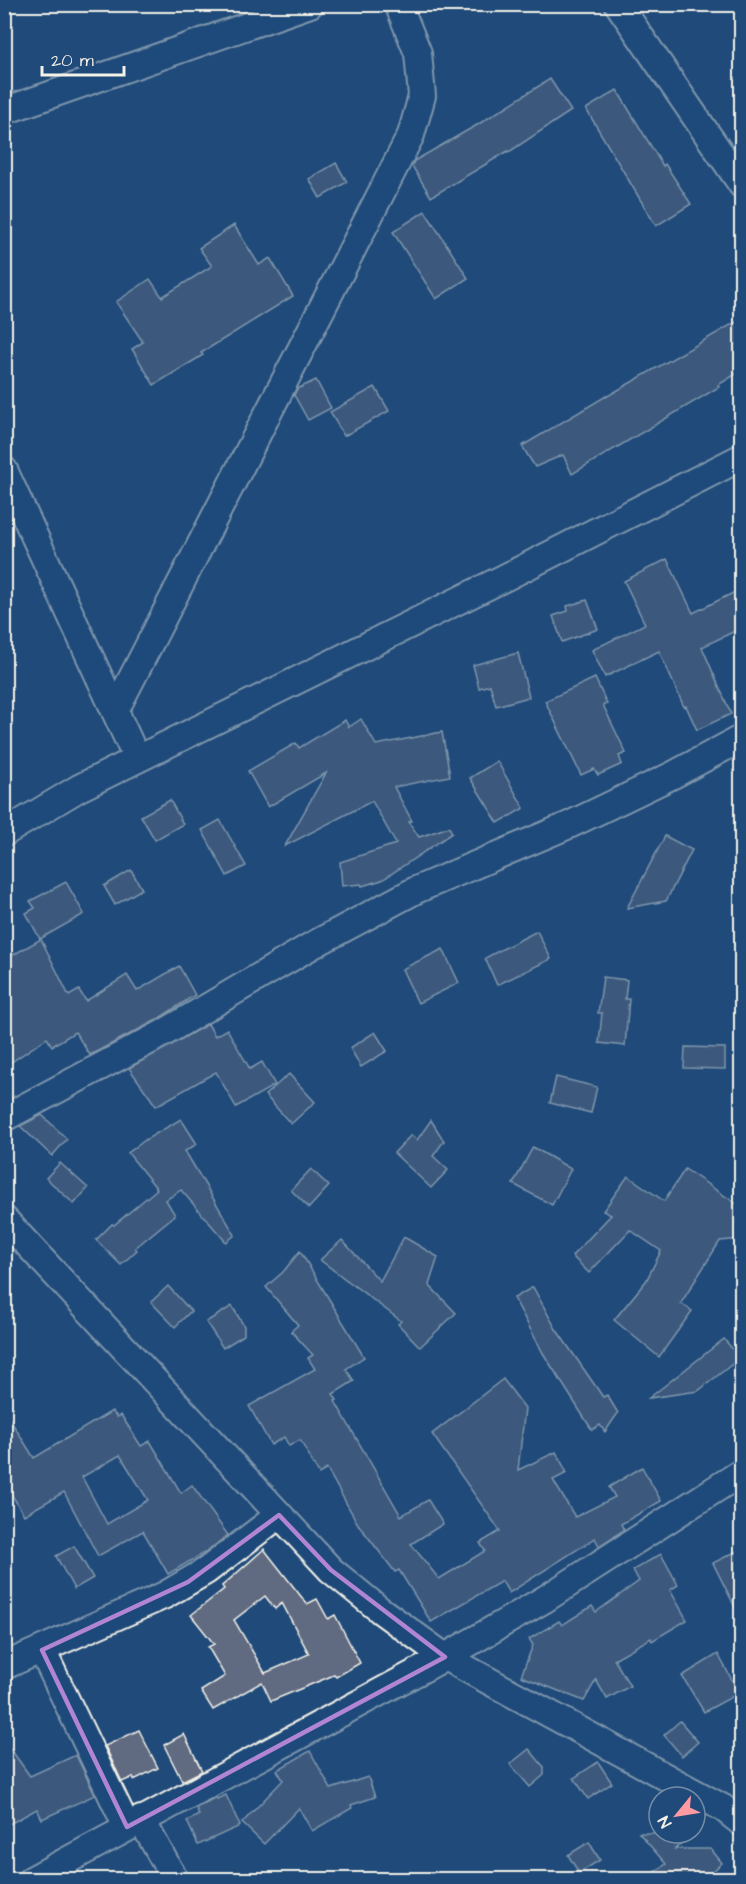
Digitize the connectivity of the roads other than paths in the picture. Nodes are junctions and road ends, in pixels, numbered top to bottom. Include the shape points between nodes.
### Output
1 (310, 4) edge
2 (398, 4) edge
3 (618, 4) edge
4 (4, 111) edge
5 (741, 185) edge
6 (741, 457) edge
7 (4, 470) edge
8 (115, 711) junction
9 (741, 738) edge
10 (137, 759) junction
11 (4, 832) edge
12 (4, 1118) edge
13 (4, 1219) edge
14 (741, 1472) edge
15 (279, 1515) junction
16 (42, 1650) junction
17 (446, 1657) junction
18 (4, 1666) edge
19 (134, 1823) junction
20 (741, 1823) edge
21 (31, 1880) edge
22 (175, 1880) edge

1 - 4 street
2 - 8 street via 418,53 422,96 411,135
3 - 5 street
6 - 10 street
7 - 8 street
8 - 10 street
9 - 12 street via 569,825 416,890 311,946 162,1034
10 - 11 street
13 - 15 street
14 - 17 street via 545,1599
15 - 16 street via 188,1582
15 - 17 street via 332,1570
16 - 18 street
16 - 19 street
17 - 19 street
17 - 20 street via 723,1808
19 - 21 street
19 - 22 street

